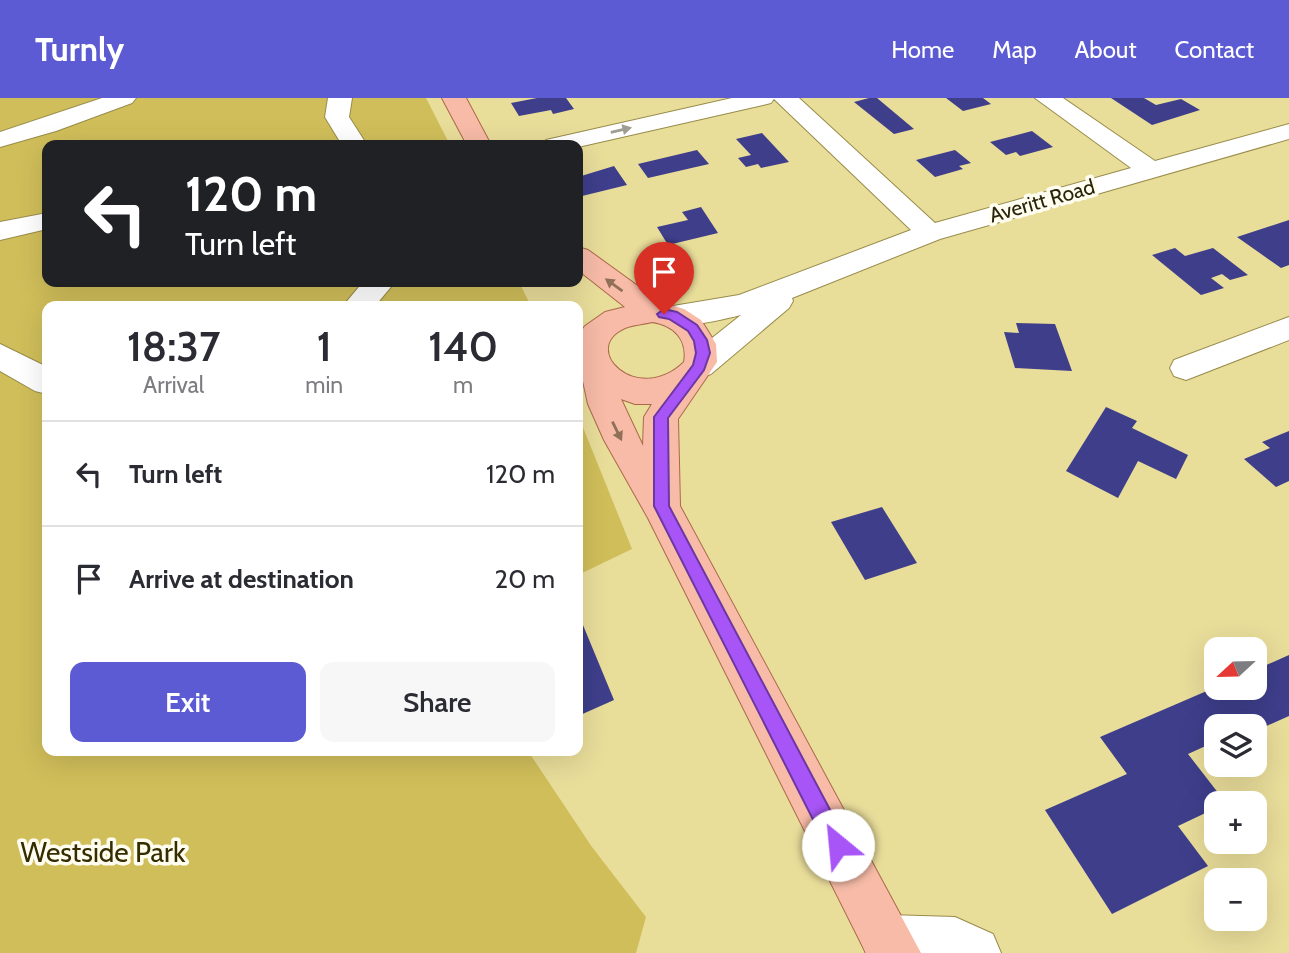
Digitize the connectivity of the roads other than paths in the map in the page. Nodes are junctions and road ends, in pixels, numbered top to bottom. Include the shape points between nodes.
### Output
1 (124, 98) edge
2 (340, 98) edge
3 (454, 98) edge
4 (763, 98) edge
5 (785, 98) edge
6 (1047, 98) edge
7 (1289, 131) edge
8 (1261, 139) junction
9 (0, 140) edge
10 (351, 140) edge
11 (476, 140) edge
12 (577, 140) edge
13 (1289, 158) edge
14 (1151, 170) junction
15 (42, 222) edge
16 (0, 231) edge
17 (930, 233) junction
18 (583, 259) edge
19 (800, 285) junction
20 (375, 287) edge
21 (579, 287) edge
22 (363, 301) edge
23 (662, 314) junction
24 (1289, 328) edge
25 (0, 356) edge
26 (593, 360) junction
27 (1186, 368) dead end
28 (694, 372) junction
29 (42, 379) edge
30 (661, 506) junction
31 (891, 948) edge
32 (974, 953) edge

1 - 9 street
2 - 10 street via 336,113 340,128
3 - 11 main road
12 -> 4 street
5 - 17 street
6 - 14 street
7 - 8 street, Averitt Road
8 - 13 street
8 - 14 street, Averitt Road
14 - 17 street, Averitt Road
15 - 16 street
17 - 19 street, Averitt Road
23 -> 18 main road
19 - 23 street, Averitt Road via 716,311
19 - 28 street, Averitt Road
20 - 22 street
21 - 26 main road via 589,296 594,316
23 - 26 main road via 613,319 592,340
23 - 28 main road via 692,328 700,340 703,353
24 - 27 street
25 - 29 street
26 - 28 main road via 603,377 637,391 674,386
26 -> 30 main road via 600,394 618,436
28 - 30 main road via 661,417
30 - 31 main road
31 - 32 street via 955,944

